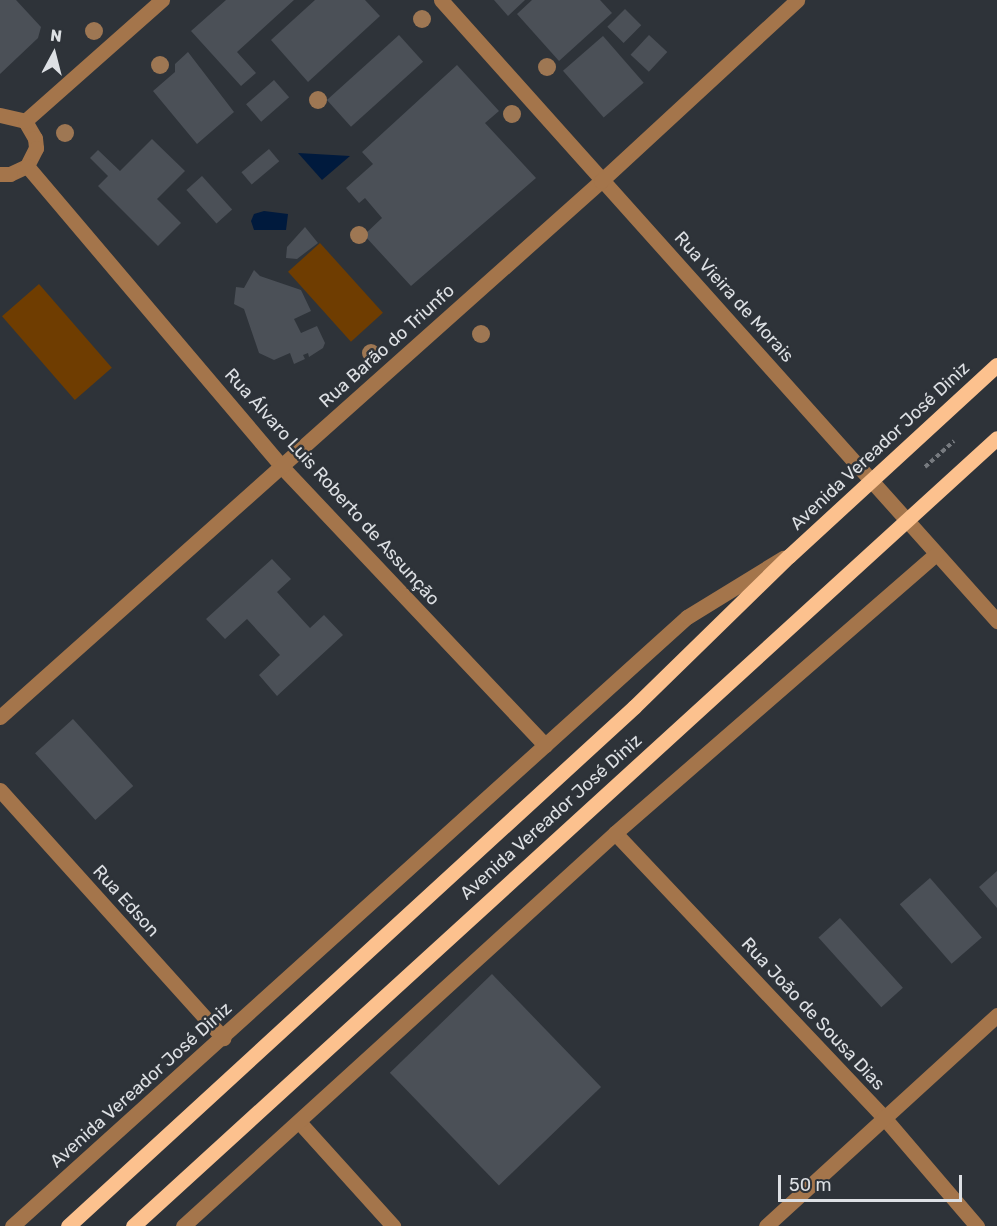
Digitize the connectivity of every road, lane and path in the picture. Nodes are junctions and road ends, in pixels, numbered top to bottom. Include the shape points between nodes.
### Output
1 (162, 0) edge
2 (441, 0) edge
3 (797, 0) edge
4 (0, 116) edge
5 (25, 121) junction
6 (27, 166) junction
7 (0, 174) edge
8 (601, 181) junction
9 (997, 365) edge
10 (997, 438) edge
11 (954, 441) dead end
12 (282, 467) junction
13 (925, 467) dead end
14 (870, 478) junction
15 (906, 519) junction
16 (936, 554) junction
17 (789, 556) junction
18 (997, 621) edge
19 (0, 717) edge
20 (545, 745) junction
21 (0, 790) edge
22 (615, 833) junction
23 (997, 1015) edge
24 (224, 1038) junction
25 (886, 1120) junction
26 (300, 1123) junction
27 (12, 1226) edge
28 (68, 1226) edge
29 (133, 1226) edge
30 (183, 1226) edge
31 (393, 1226) edge
32 (766, 1226) edge
33 (977, 1226) edge

1 - 5 street
2 - 8 street, Rua Vieira de Morais
3 - 8 street, Rua Barão do Triunfo
4 - 5 street
5 - 6 street via 36,148
6 - 7 street
6 - 12 street, Rua Álvaro Luis Roberto de Assunção
8 - 12 street, Rua Barão do Triunfo
8 - 14 street, Rua Vieira de Morais
9 - 14 main road, Avenida Vereador José Diniz
10 - 15 main road, Avenida Vereador José Diniz
11 - 13 path
12 - 19 street, Rua Barão do Triunfo
12 - 20 street, Rua Álvaro Luis Roberto de Assunção
14 - 15 street, Rua Vieira de Morais
14 - 17 main road, Avenida Vereador José Diniz
15 - 16 street, Rua Vieira de Morais
15 - 29 main road, Avenida Vereador José Diniz
16 - 18 street, Rua Vieira de Morais
16 - 22 street
17 - 20 street, Avenida Vereador José Diniz via 687,617
17 - 28 main road, Avenida Vereador José Diniz via 634,707
20 - 24 street, Avenida Vereador José Diniz
21 - 24 street, Rua Edson
22 - 25 street, Rua João de Sousa Dias
22 - 26 street
23 - 25 street
24 - 27 street, Avenida Vereador José Diniz
25 - 32 street
25 - 33 street, Rua João de Sousa Dias
26 - 30 street
26 - 31 street

